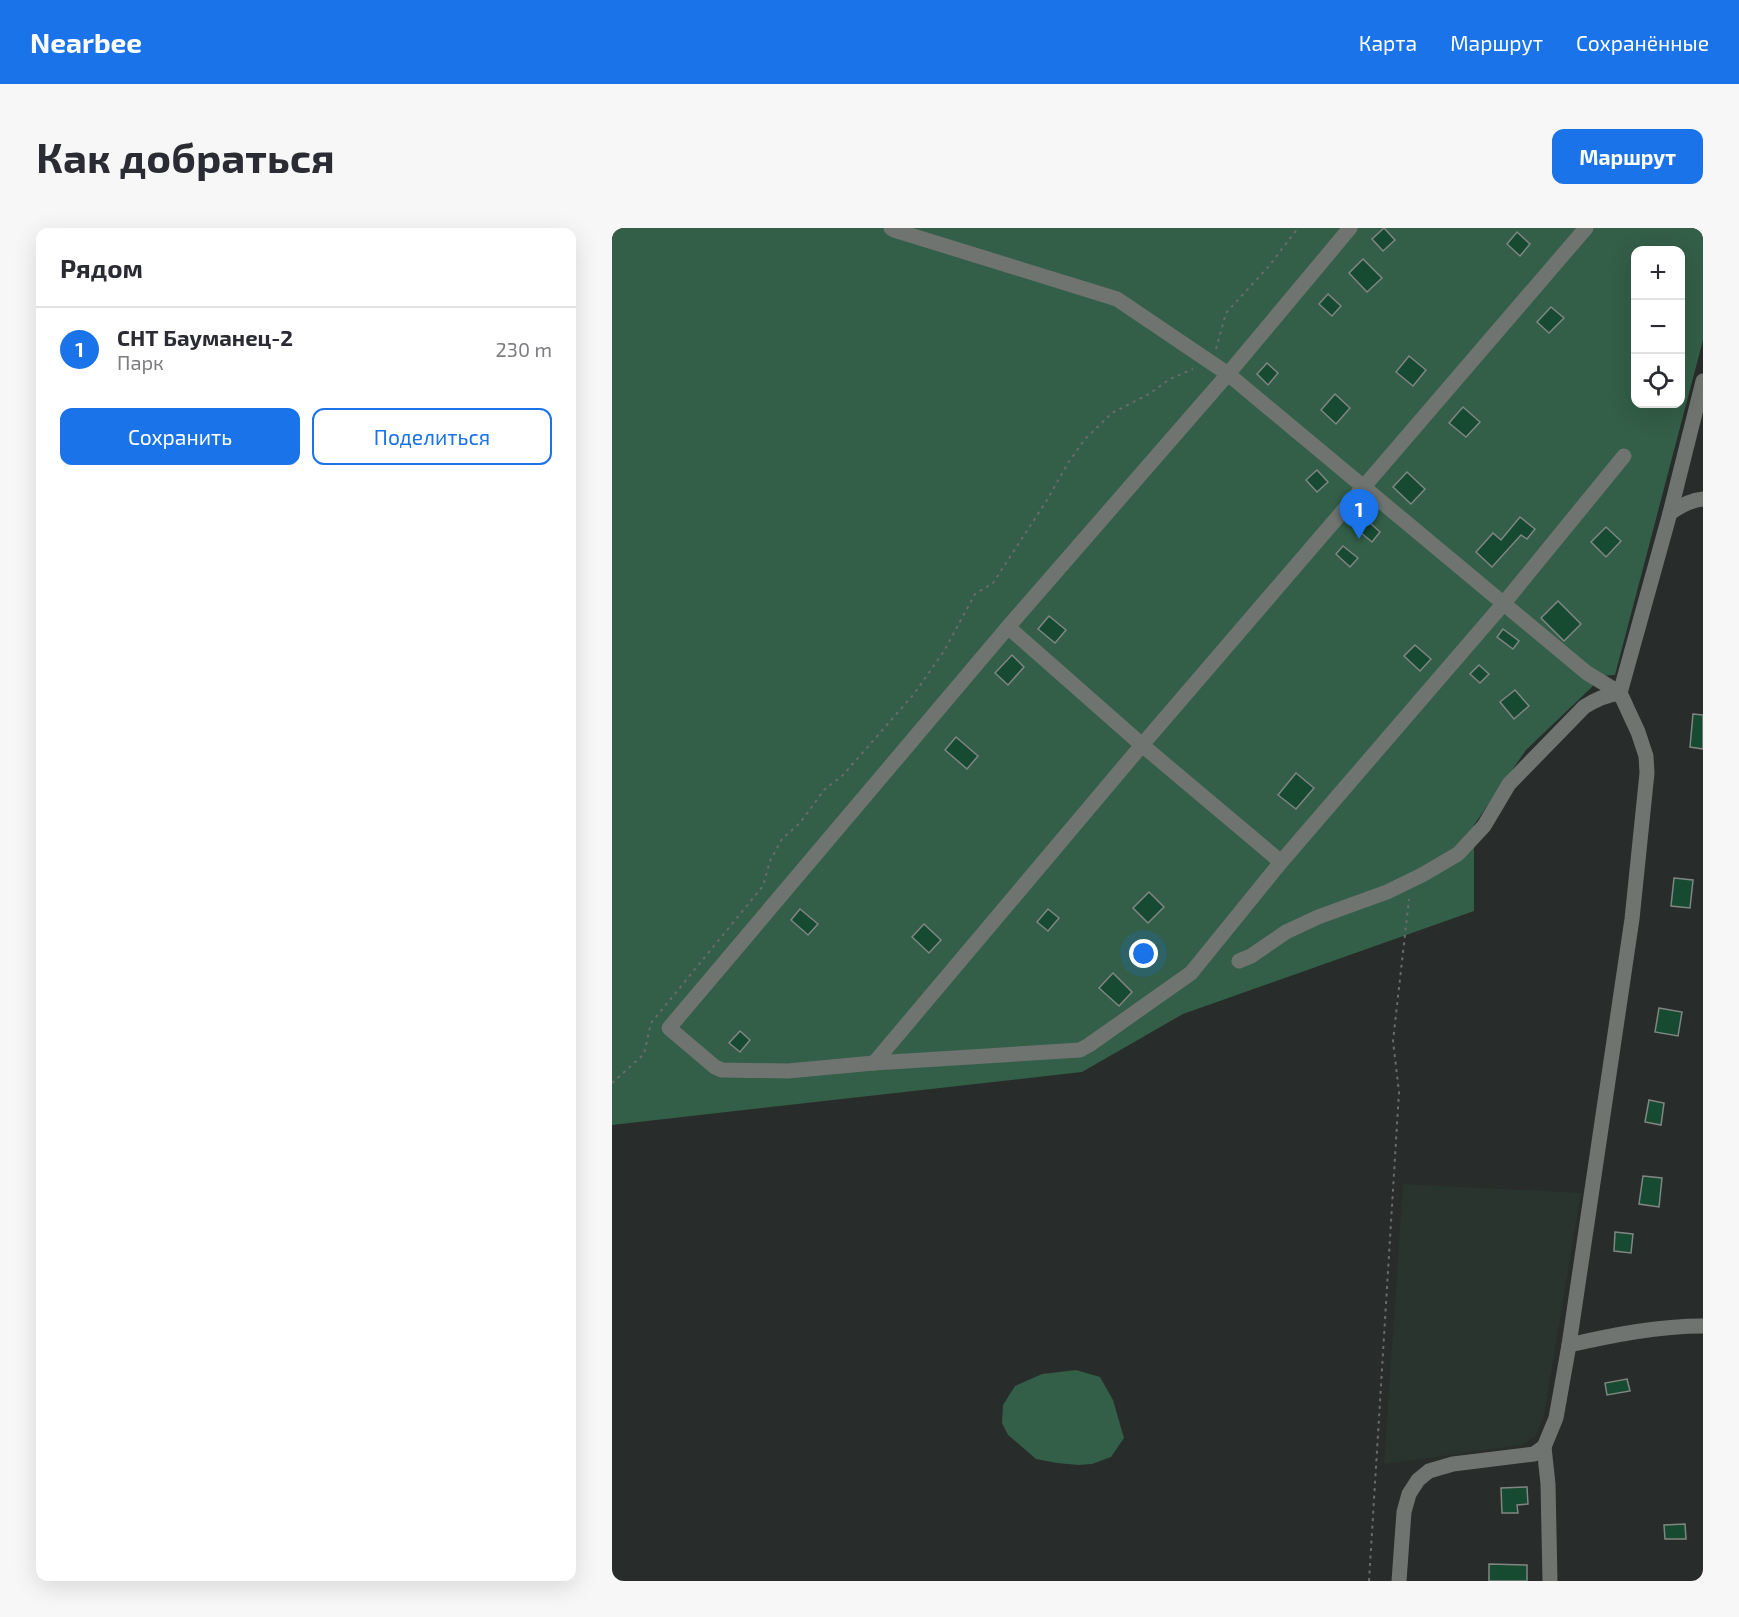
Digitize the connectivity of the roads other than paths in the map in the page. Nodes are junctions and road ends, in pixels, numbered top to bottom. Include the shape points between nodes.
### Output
1 (891, 228) edge
2 (1350, 228) edge
3 (1586, 228) edge
4 (1228, 374) junction
5 (1703, 381) edge
6 (1624, 456) dead end
7 (1363, 486) junction
8 (1703, 499) edge
9 (1670, 513) junction
10 (1504, 603) junction
11 (1008, 627) junction
12 (1620, 693) junction
13 (1142, 745) junction
14 (1281, 862) junction
15 (1239, 961) dead end
16 (874, 1063) junction
17 (1703, 1326) edge
18 (1569, 1345) junction
19 (1544, 1447) junction
20 (1399, 1581) edge
21 (1550, 1581) edge

1 - 4 street via 1117,299
2 - 4 street
3 - 7 street
4 - 7 street
4 - 11 street
5 - 9 street
6 - 10 street
7 - 10 street
7 - 13 street
8 - 9 street via 1695,499
9 - 12 street
10 - 12 street via 1587,673
10 - 14 street
11 - 13 street
11 - 16 street via 669,1028 722,1070 788,1071
12 - 15 street via 1601,697 1584,707 1509,784 1484,825 1458,854 1387,892 1286,932
12 - 18 street via 1638,732 1647,773 1632,919
13 - 14 street
13 - 16 street
14 - 16 street via 1191,973 1080,1050
17 - 18 street via 1626,1333
18 - 19 street via 1556,1418
19 - 20 street via 1534,1454 1453,1464 1429,1471 1418,1480 1404,1512
19 - 21 street

